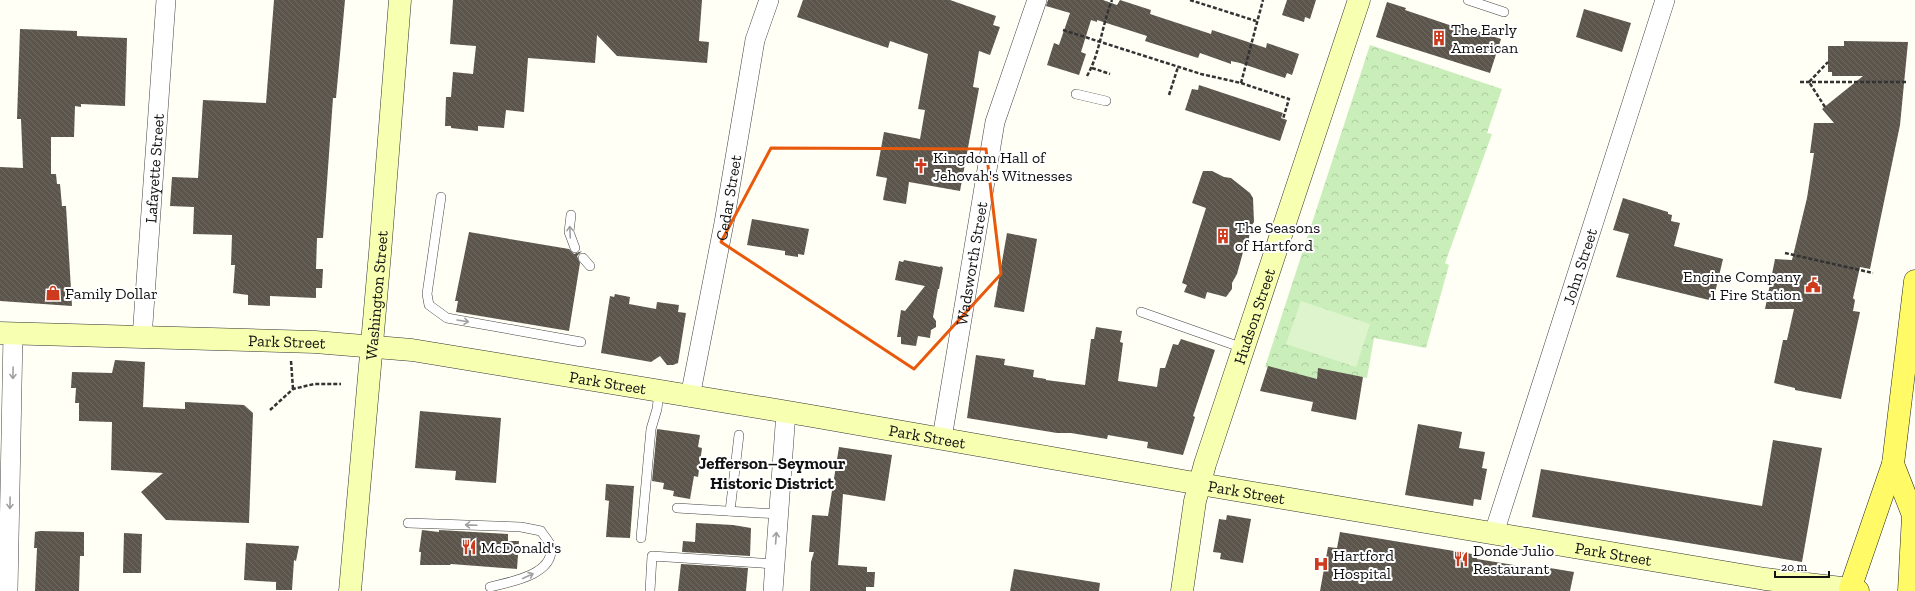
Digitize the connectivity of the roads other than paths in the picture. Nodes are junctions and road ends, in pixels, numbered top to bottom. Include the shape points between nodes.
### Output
1 (166, 0) edge
2 (400, 0) edge
3 (769, 0) edge
4 (1037, 0) edge
5 (1358, 0) edge
6 (1468, 0) edge
7 (1665, 0) edge
8 (1504, 12) dead end
9 (1076, 94) dead end
10 (1106, 101) dead end
11 (441, 197) dead end
12 (570, 215) dead end
13 (575, 248) dead end
14 (583, 258) dead end
15 (590, 266) dead end
16 (1915, 281) edge
17 (1141, 312) dead end
18 (6, 333) edge
19 (142, 338) junction
20 (581, 342) dead end
21 (370, 346) junction
22 (1244, 348) junction
23 (659, 392) junction
24 (690, 397) junction
25 (786, 412) junction
26 (739, 435) dead end
27 (942, 438) junction
28 (1893, 464) junction
29 (1200, 484) junction
30 (678, 508) dead end
31 (730, 511) junction
32 (778, 514) junction
33 (408, 523) dead end
34 (1494, 533) junction
35 (641, 538) dead end
36 (775, 564) junction
37 (490, 587) dead end
38 (1852, 590) edge
39 (8, 591) edge
40 (350, 591) edge
41 (650, 591) edge
42 (773, 591) edge
43 (1182, 591) edge
44 (1909, 591) edge

1 - 19 street, Lafayette Street
2 - 21 main road, Washington Street
3 - 24 street, Cedar Street via 755,40
4 - 27 street, Wadsworth Street via 995,122
5 - 22 main road, Hudson Street
6 - 8 lane
7 - 34 street, John Street
9 - 10 lane
11 -> 20 lane via 427,294 429,305 447,318
13 -> 12 lane via 569,232
14 - 15 lane
16 - 28 main road
17 - 22 lane
18 - 19 main road, Park Street
18 -> 39 street
19 - 21 main road, Park Street via 315,342
21 - 23 main road, Park Street via 412,350
21 - 40 main road, Washington Street
22 - 29 main road, Hudson Street
23 - 24 main road, Park Street
23 - 35 lane via 651,429
24 - 25 main road, Park Street
25 - 27 main road, Park Street
25 - 32 street
26 - 31 lane
27 - 29 main road, Park Street
28 - 38 main road
28 - 44 main road via 1913,515
29 - 34 main road, Park Street
29 - 43 main road, Hudson Street via 1195,501
30 - 31 lane
31 - 32 lane
36 -> 32 street
37 -> 33 lane via 518,580 541,570 550,560 551,546 541,532 521,527
34 - 38 main road, Park Street via 1772,580
36 - 41 lane via 652,556
36 - 42 street

